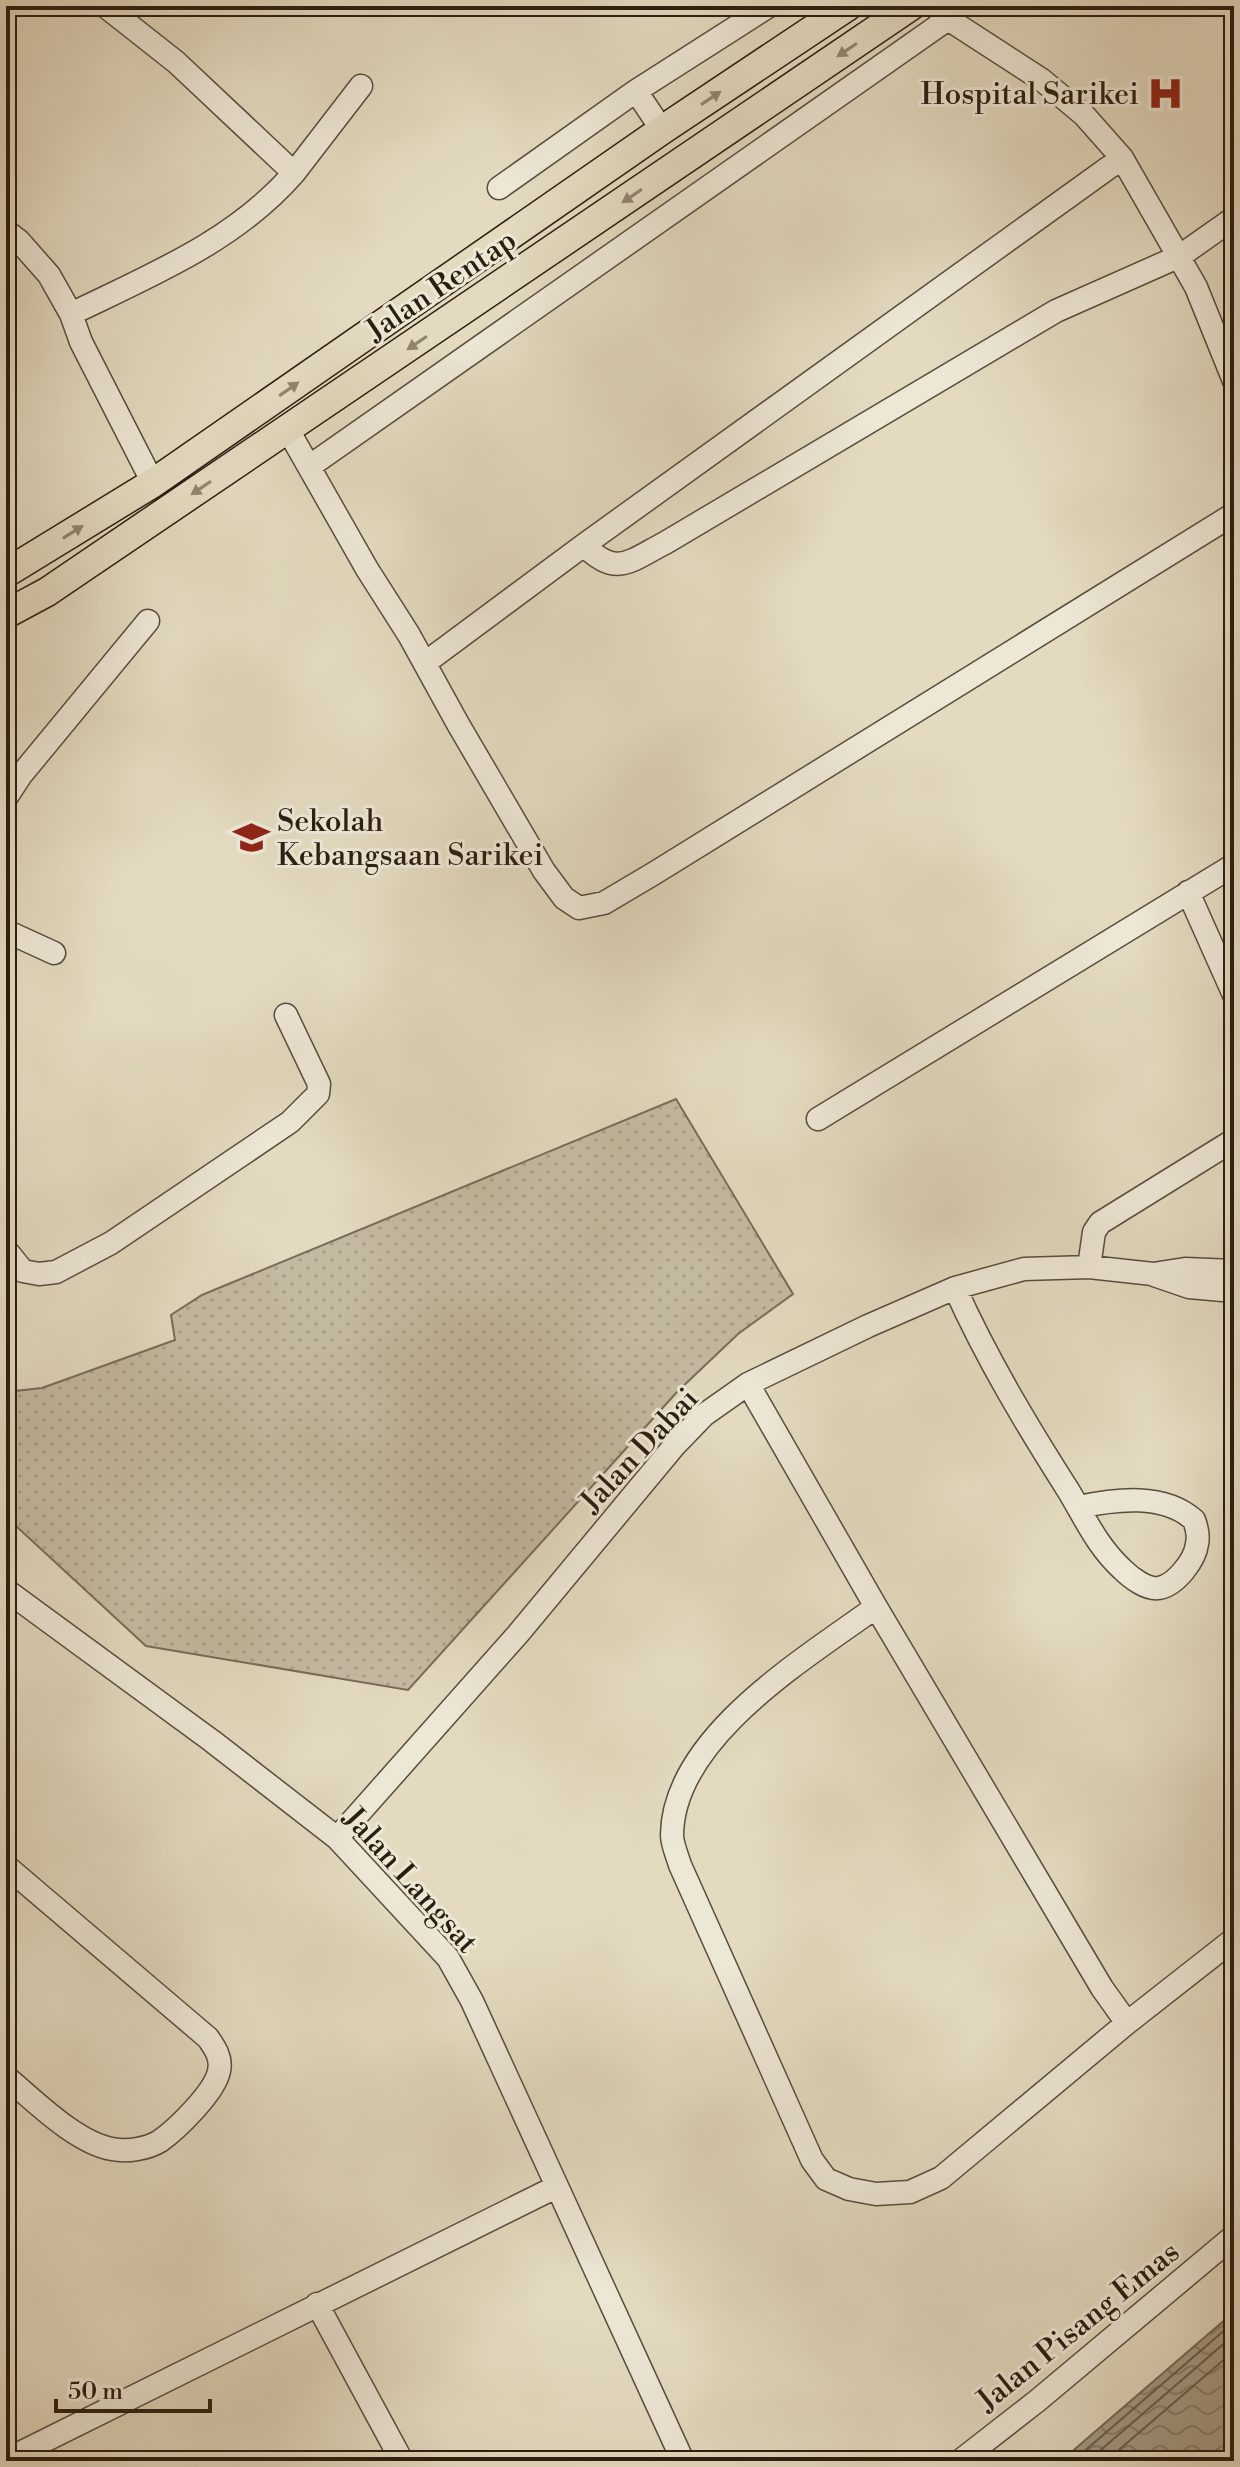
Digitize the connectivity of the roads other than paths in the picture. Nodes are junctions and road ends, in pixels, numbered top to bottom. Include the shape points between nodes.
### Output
1 (105, 6) edge
2 (769, 6) edge
3 (848, 6) edge
4 (911, 6) edge
5 (941, 12) edge
6 (361, 86) dead end
7 (636, 91) junction
8 (662, 130) junction
9 (1122, 158) junction
10 (294, 173) junction
11 (499, 188) dead end
12 (1234, 218) edge
13 (6, 231) edge
14 (1180, 256) junction
15 (71, 314) junction
16 (1234, 381) edge
17 (288, 430) junction
18 (310, 466) junction
19 (153, 483) junction
20 (1234, 514) edge
21 (584, 545) junction
22 (6, 573) edge
23 (6, 614) edge
24 (148, 621) dead end
25 (425, 663) junction
26 (6, 798) edge
27 (1234, 865) edge
28 (1188, 892) junction
29 (6, 931) edge
30 (54, 953) dead end
31 (1234, 995) edge
32 (286, 1015) dead end
33 (818, 1119) dead end
34 (1234, 1140) edge
35 (6, 1250) edge
36 (1089, 1267) junction
37 (1234, 1271) edge
38 (1153, 1274) junction
39 (955, 1288) junction
40 (1234, 1291) edge
41 (748, 1384) junction
42 (1079, 1507) junction
43 (6, 1590) edge
44 (876, 1607) junction
45 (337, 1838) junction
46 (6, 1866) edge
47 (1234, 1939) edge
48 (1127, 2023) junction
49 (6, 2077) edge
50 (556, 2187) junction
51 (1234, 2236) edge
52 (317, 2304) junction
53 (10, 2456) edge
54 (402, 2461) edge
55 (683, 2461) edge
56 (960, 2461) edge

1 - 10 street via 176,62
2 - 7 street
8 -> 3 main road, Jalan Rentap
4 -> 17 main road, Jalan Rentap
5 - 9 street via 1042,80 1084,115
5 - 18 street
6 - 10 street
7 - 8 street
7 - 11 street
19 -> 8 main road, Jalan Rentap
9 - 14 street
9 - 21 street
10 - 15 street via 241,223 200,250
12 - 14 street
13 - 15 street via 49,275
14 - 16 street
14 - 21 street via 1056,311 631,561 604,563
15 - 19 street
17 - 18 street
17 -> 23 main road, Jalan Rentap
18 - 25 street
22 -> 19 main road, Jalan Rentap
20 - 25 street via 641,882 604,903 579,908 564,898 544,871
21 - 25 street
24 - 26 street
27 - 28 street
28 - 31 street
28 - 33 street
29 - 30 street
32 - 35 street via 319,1084 318,1094 290,1122 111,1243 56,1272 23,1271
34 - 36 street via 1100,1223
36 - 38 street, Jalan Dabai
36 - 39 street, Jalan Dabai via 1024,1269
37 - 38 street, Jalan Dabai
38 - 40 street via 1189,1287
39 - 41 street, Jalan Dabai
39 - 42 street via 1000,1381
41 - 44 street
41 - 45 street, Jalan Dabai via 704,1415 675,1445 518,1634
42 - 42 street via 1127,1500 1175,1508 1194,1520 1198,1532 1192,1559 1170,1584 1157,1589 1140,1583 1088,1528
43 - 45 street, Jalan Langsat
44 - 48 street
44 - 48 street via 761,1691 724,1728 691,1770 677,1801 672,1837 812,2160 826,2179 849,2189 910,2192 941,2178
45 - 50 street, Jalan Langsat via 448,1958
46 - 49 street via 208,2038 219,2054 219,2073 184,2120 159,2142 113,2150 75,2132
47 - 48 street
50 - 52 street
50 - 55 street, Jalan Langsat
51 - 56 street, Jalan Pisang Emas
52 - 53 street
52 - 54 street

